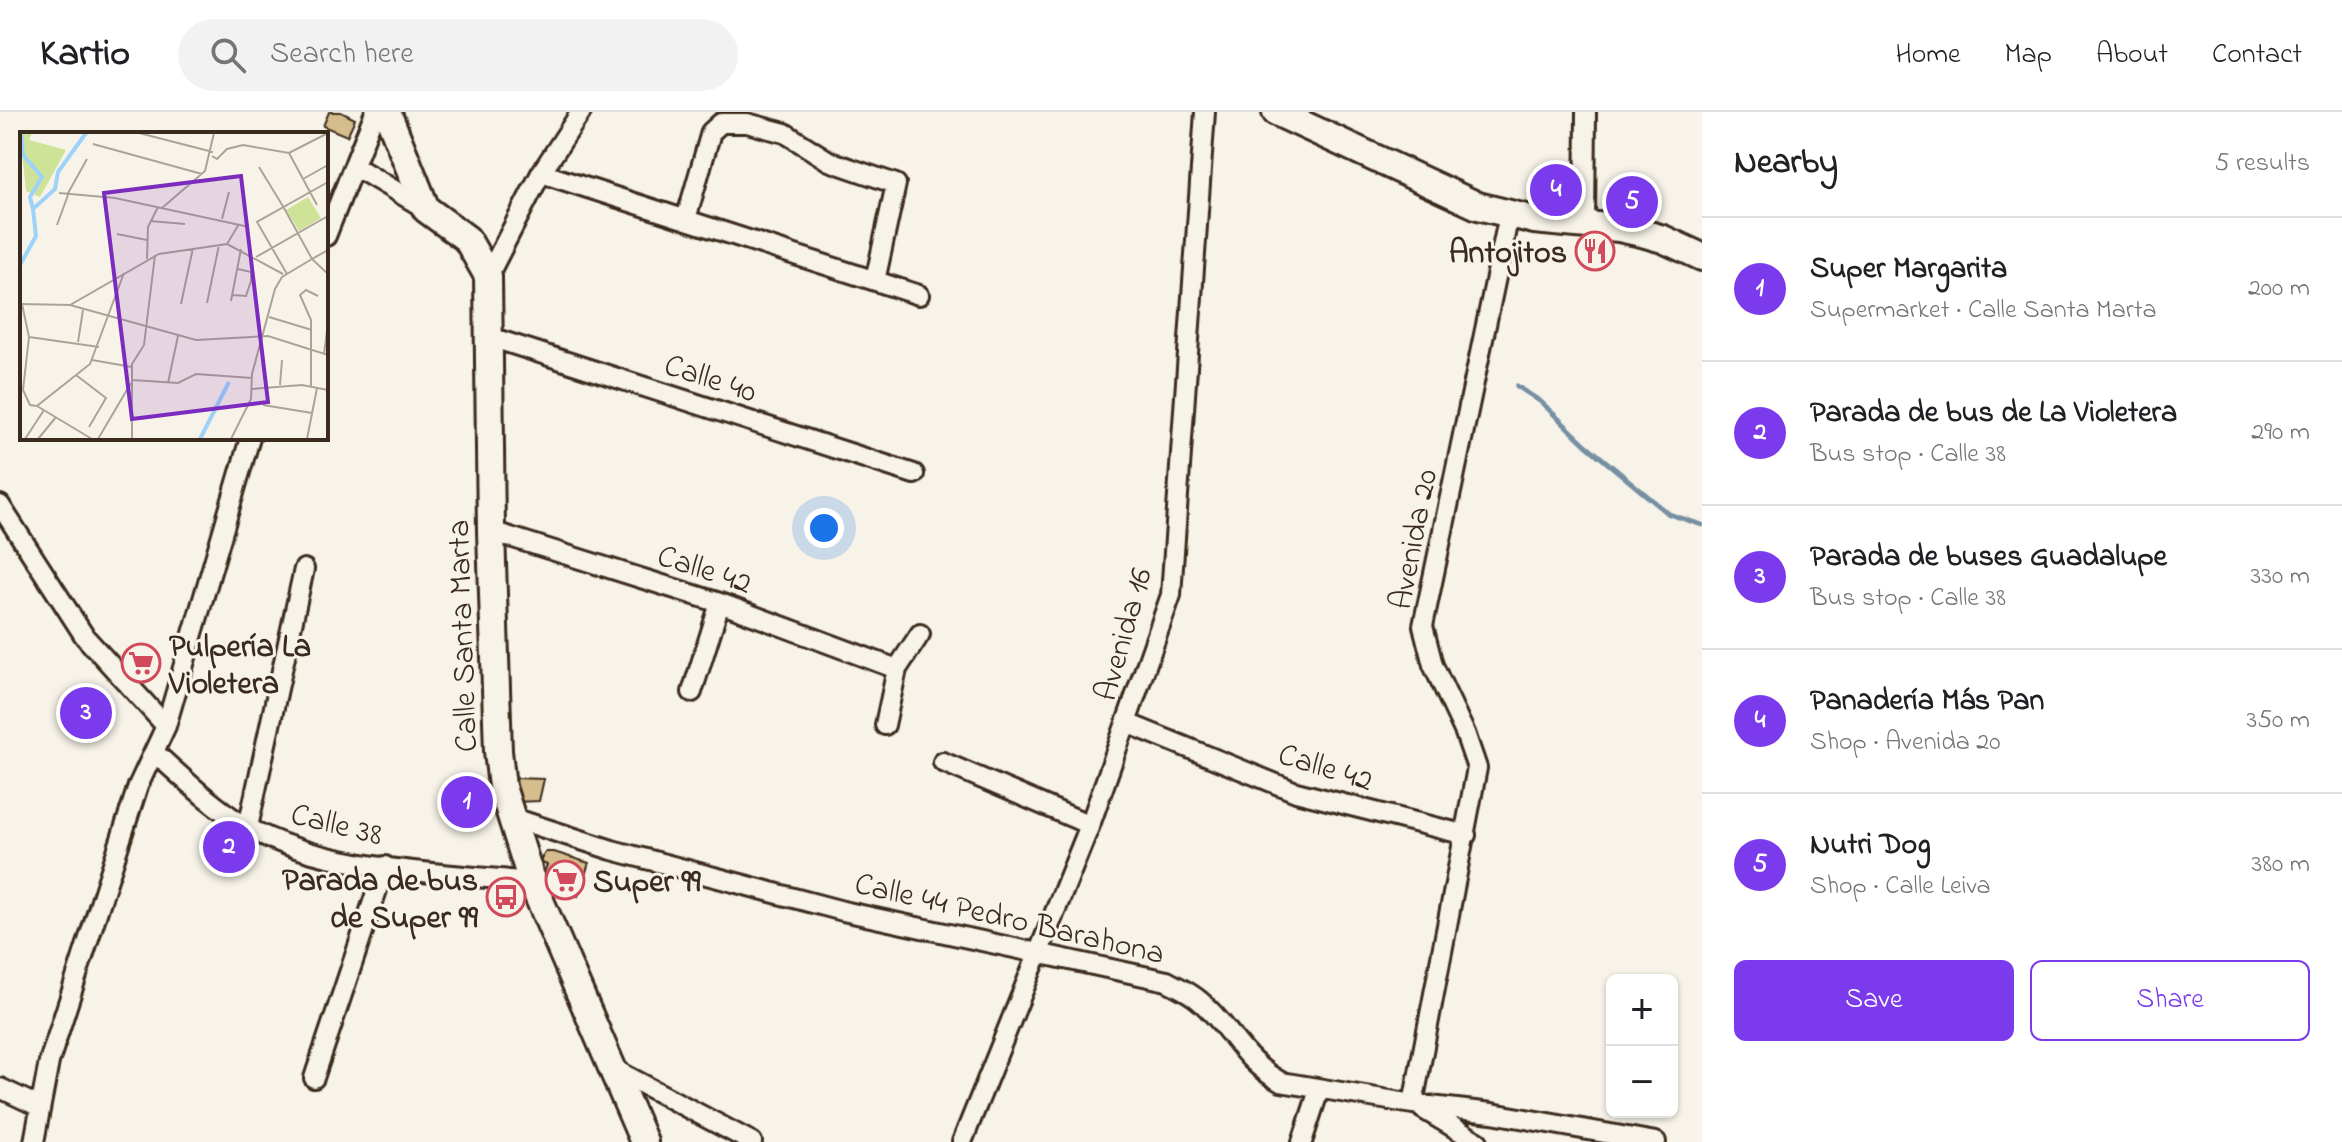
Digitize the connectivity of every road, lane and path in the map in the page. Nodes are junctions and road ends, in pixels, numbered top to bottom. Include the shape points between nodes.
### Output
1 (375, 112) edge
2 (387, 112) edge
3 (581, 112) edge
4 (1205, 112) edge
5 (1276, 112) edge
6 (1586, 112) edge
7 (354, 166) junction
8 (541, 173) junction
9 (426, 209) junction
10 (1509, 215) junction
11 (686, 219) junction
12 (1585, 224) junction
13 (328, 231) edge
14 (1702, 257) edge
15 (488, 276) junction
16 (875, 281) junction
17 (919, 295) dead end
18 (490, 337) junction
19 (249, 440) edge
20 (914, 474) dead end
21 (0, 505) edge
22 (491, 531) junction
23 (304, 569) dead end
24 (720, 603) junction
25 (920, 634) dead end
26 (897, 669) junction
27 (692, 692) dead end
28 (1127, 723) junction
29 (885, 725) dead end
30 (166, 726) junction
31 (155, 753) junction
32 (943, 762) dead end
33 (510, 817) junction
34 (1090, 825) junction
35 (248, 827) junction
36 (1466, 835) junction
37 (385, 866) junction
38 (532, 882) junction
39 (1038, 955) junction
40 (612, 1068) junction
41 (314, 1078) dead end
42 (0, 1088) edge
43 (1319, 1090) junction
44 (1413, 1104) junction
45 (40, 1107) junction
46 (34, 1142) edge
47 (644, 1142) edge
48 (752, 1142) edge
49 (962, 1142) edge
50 (1302, 1142) edge
51 (1478, 1142) edge
52 (1656, 1142) edge

1 - 7 street
2 - 9 street
3 - 8 street
4 - 28 street, Avenida 16 via 1171,595
5 - 10 street via 1478,206
6 - 12 street
7 - 9 street, Calle Santa Marta
7 - 13 street
8 - 11 street
8 - 15 street
9 - 15 street, Calle Santa Marta via 467,239
10 - 12 street
10 - 36 street, Avenida 20 via 1423,626 1433,665 1477,768
11 - 16 street
11 - 16 street via 711,132 721,123 747,123 785,133 829,161 899,176
12 - 14 street via 1642,233
15 - 18 street, Calle Santa Marta
16 - 17 street
18 - 20 street, Calle 40
18 - 22 street, Calle Santa Marta
19 - 30 street
21 - 30 street via 85,637
22 - 24 street, Calle 42
22 - 33 street, Calle Santa Marta via 498,751
23 - 35 street
24 - 26 street, Calle 42
24 - 27 street
25 - 26 street
26 - 29 street
28 - 34 street, Avenida 16
28 - 36 street, Calle 42 via 1296,792
30 - 31 street
31 - 35 street, Calle 38 via 200,794
31 - 45 street via 133,801 49,1062
32 - 34 street
33 - 38 street, Calle Santa Marta
33 - 39 street, Calle 44 Pedro Barahona via 751,887
34 - 39 street, Avenida 16
35 - 37 street, Calle 38 via 294,847
36 - 44 street, Avenida 20
37 - 38 street, Calle 38
37 - 41 street
38 - 40 street, Calle Santa Marta
39 - 43 street, Calle 44 Pedro Barahona via 1176,986 1200,1001 1264,1073
39 - 49 street, Avenida 16
40 - 47 street, Calle Santa Marta
40 - 48 street
42 - 45 street
43 - 44 street, Calle 44 Pedro Barahona
43 - 50 street
44 - 51 street
44 - 52 street, Calle 44 Pedro Barahona
45 - 46 street

